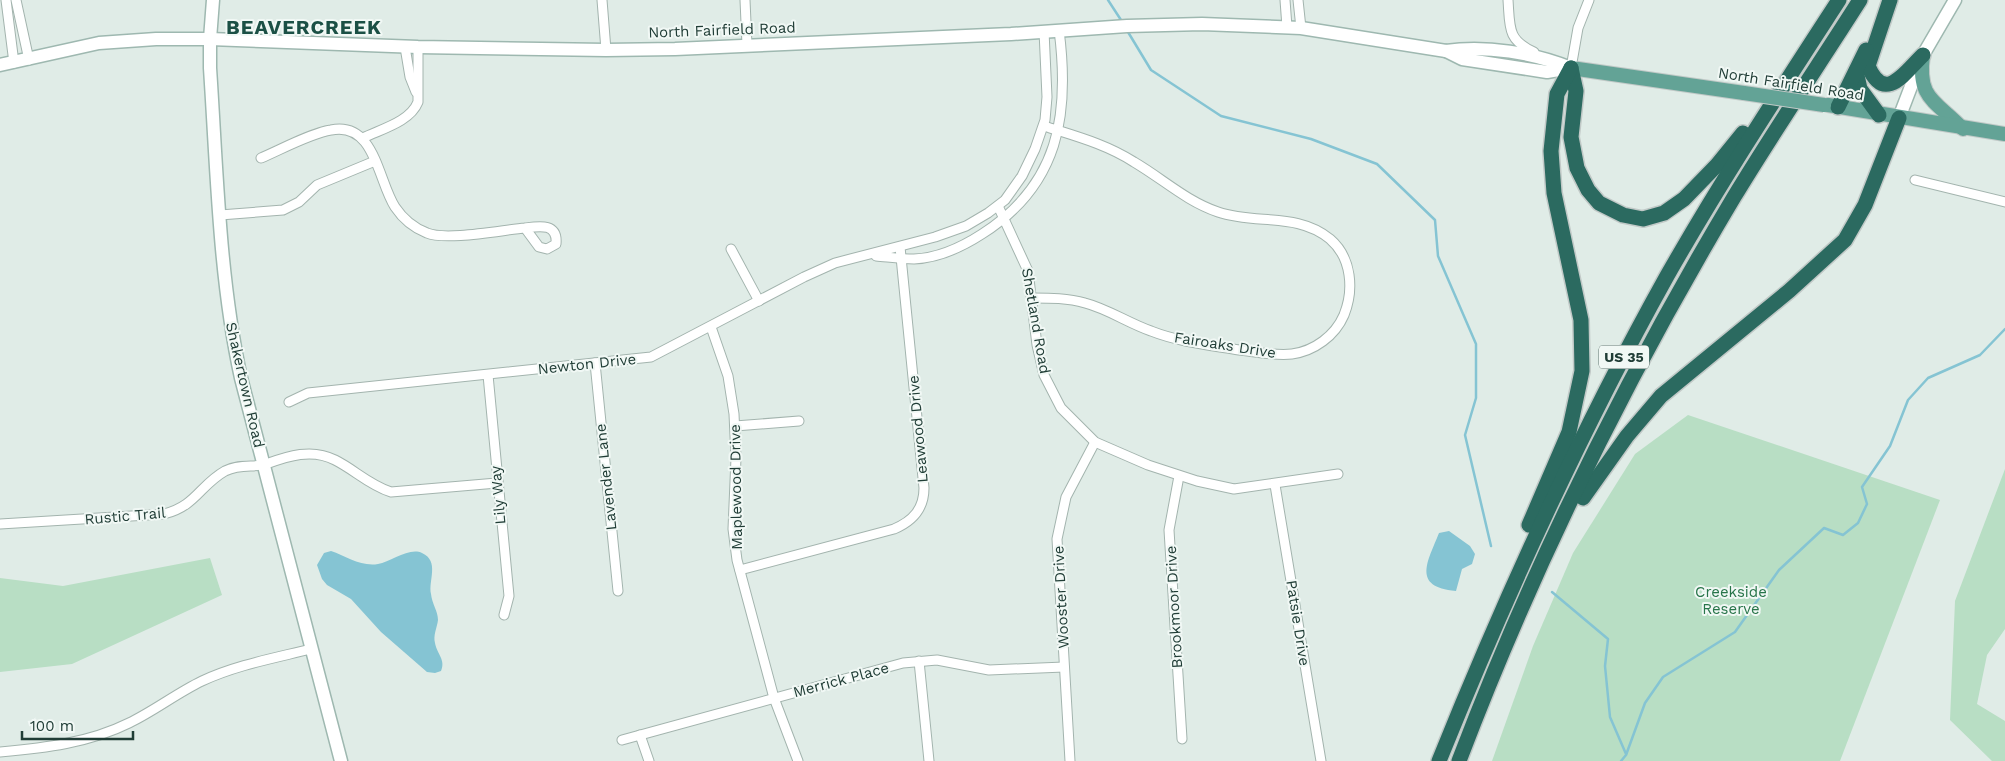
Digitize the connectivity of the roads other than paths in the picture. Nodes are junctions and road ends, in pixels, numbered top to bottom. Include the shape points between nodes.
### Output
1 (6, 0) edge
2 (16, 0) edge
3 (213, 0) edge
4 (602, 0) edge
5 (745, 0) edge
6 (1284, 0) edge
7 (1298, 0) edge
8 (1508, 0) edge
9 (1588, 0) edge
10 (1839, 0) edge
11 (1860, 0) edge
12 (1890, 0) edge
13 (1955, 0) edge
14 (1287, 27) junction
15 (1301, 28) junction
16 (1060, 30) junction
17 (1044, 32) junction
18 (210, 38) junction
19 (747, 45) junction
20 (412, 47) junction
21 (606, 50) junction
22 (1446, 51) junction
23 (1923, 54) junction
24 (1549, 59) junction
25 (29, 60) junction
26 (14, 63) junction
27 (0, 65) edge
28 (1571, 68) junction
29 (1856, 71) junction
30 (1792, 72) junction
31 (1831, 106) junction
32 (1879, 115) junction
33 (1899, 118) junction
34 (1044, 126) junction
35 (1963, 129) junction
36 (1059, 130) junction
37 (2005, 134) edge
38 (363, 138) junction
39 (261, 158) dead end
40 (375, 161) junction
41 (1915, 180) dead end
42 (2005, 202) edge
43 (998, 206) junction
44 (220, 215) junction
45 (1004, 219) junction
46 (525, 228) dead end
47 (900, 247) junction
48 (731, 249) dead end
49 (865, 256) junction
50 (901, 258) junction
51 (1033, 298) junction
52 (759, 301) junction
53 (711, 327) junction
54 (595, 363) junction
55 (488, 375) junction
56 (289, 402) dead end
57 (799, 421) dead end
58 (735, 426) junction
59 (1096, 442) junction
60 (264, 465) junction
61 (1338, 474) dead end
62 (1179, 476) junction
63 (497, 483) junction
64 (1275, 484) junction
65 (0, 524) edge
66 (1540, 568) junction
67 (740, 570) junction
68 (618, 591) dead end
69 (504, 615) dead end
70 (311, 649) junction
71 (1482, 654) junction
72 (919, 661) junction
73 (1064, 667) junction
74 (774, 698) junction
75 (640, 735) junction
76 (1182, 739) dead end
77 (622, 740) dead end
78 (10, 751) junction
79 (0, 752) edge
80 (11, 761) edge
81 (342, 761) edge
82 (649, 761) edge
83 (798, 761) edge
84 (929, 761) edge
85 (1070, 761) edge
86 (1321, 761) edge
87 (1439, 761) edge
88 (1459, 761) edge

1 - 26 street
2 - 25 street
3 - 18 main road, Shakertown Road
4 - 21 street
5 - 19 street
6 - 14 street
7 - 15 street
8 - 24 street via 1513,38 1520,46
9 - 28 street via 1578,28
10 - 30 highway, US 35
11 - 66 highway, US 35 via 1734,198 1675,302
12 - 23 highway via 1868,66 1873,78 1881,84 1892,85
12 - 29 highway
13 - 23 main road
14 - 15 main road, North Fairfield Road
14 - 16 main road, North Fairfield Road via 1186,24
15 - 22 main road, North Fairfield Road
16 - 17 main road, North Fairfield Road
16 - 36 street, Newton Drive via 1064,78
17 - 19 main road, North Fairfield Road
17 - 34 street, Newton Drive via 1048,69
18 - 20 main road, North Fairfield Road
18 - 25 main road, North Fairfield Road via 110,42
18 - 44 main road, Shakertown Road
19 - 21 main road, North Fairfield Road
20 - 21 main road, North Fairfield Road
20 - 38 street via 410,77 418,94 414,110 407,117
22 - 24 main road, North Fairfield Road via 1463,48
22 - 28 main road, North Fairfield Road via 1462,59 1547,72
23 - 33 main road
23 - 35 main road via 1920,76 1926,93
24 - 28 main road, North Fairfield Road
25 - 26 main road, North Fairfield Road
26 - 27 main road, North Fairfield Road
28 - 30 highway via 1576,91 1571,137 1577,168 1599,203 1623,216 1643,219 1664,213 1684,199 1717,165
28 - 31 main road, North Fairfield Road, bridge
28 - 71 highway via 1557,94 1551,151 1554,193 1581,320 1581,378 1569,432 1502,588
29 - 31 highway
29 - 32 highway via 1860,89
30 - 71 highway, US 35 via 1728,172 1654,301 1543,518
31 - 32 main road, North Fairfield Road
32 - 33 main road, North Fairfield Road
33 - 35 main road, North Fairfield Road
33 - 66 highway via 1865,205 1845,240 1789,291 1661,396 1596,478
34 - 36 street, Fairoaks Drive
34 - 43 street, Newton Drive via 1022,176
35 - 37 main road, North Fairfield Road
36 - 45 street, Newton Drive via 1038,179
36 - 51 street, Fairoaks Drive via 1115,151 1178,192 1217,212 1311,227 1329,238 1342,256 1349,275 1350,293 1343,318 1328,337 1308,349 1282,354 1192,343 1145,329 1086,303
38 - 39 street via 352,131 330,130
38 - 40 street
40 - 44 street via 317,185 299,202 283,210
40 - 46 street via 394,205 408,222 428,234 442,236
41 - 42 street
43 - 45 street, Shetland Road
43 - 47 street, Newton Drive via 954,231
44 - 60 main road, Shakertown Road via 233,341
45 - 50 street, Newton Drive via 954,249 914,259
45 - 51 street, Shetland Road via 1028,271
47 - 49 street, Newton Drive
47 - 50 street, Leawood Drive
48 - 52 street
49 - 50 street, Newton Drive
49 - 52 street, Newton Drive via 836,263
50 - 67 street, Leawood Drive via 924,488 920,509 910,520 894,529
51 - 59 street, Shetland Road via 1040,360 1048,384 1061,408
52 - 53 street, Newton Drive
53 - 54 street, Newton Drive via 651,357
53 - 58 street, Maplewood Drive via 728,376
54 - 55 street, Newton Drive
54 - 68 street, Lavender Lane
55 - 56 street, Newton Drive via 308,393
55 - 63 street, Lily Way
57 - 58 street
58 - 67 street, Maplewood Drive via 734,529
59 - 62 street, Shetland Road via 1130,459
59 - 73 street, Wooster Drive via 1066,497 1059,526 1057,552
60 - 63 street, Rustic Trail via 277,458 316,454 335,460 376,487 391,492
60 - 65 street, Rustic Trail via 244,465 226,471 212,480 189,504 164,514
60 - 70 main road, Shakertown Road
61 - 64 street, Shetland Road
62 - 64 street, Shetland Road via 1234,489
62 - 76 street, Brookmoor Drive via 1169,530
63 - 69 street, Lily Way via 508,596
64 - 86 street, Patsie Drive
66 - 88 highway, US 35
67 - 74 street, Maplewood Drive
70 - 78 street via 236,668 202,681 102,734 58,746
70 - 81 main road, Shakertown Road
71 - 87 highway, US 35
72 - 73 street, Merrick Place via 937,660 989,670
72 - 74 street, Merrick Place
72 - 84 street
73 - 85 street, Wooster Drive
74 - 75 street, Merrick Place
74 - 83 street, Maplewood Drive
75 - 77 street, Merrick Place
75 - 82 street
78 - 79 street
78 - 80 street

